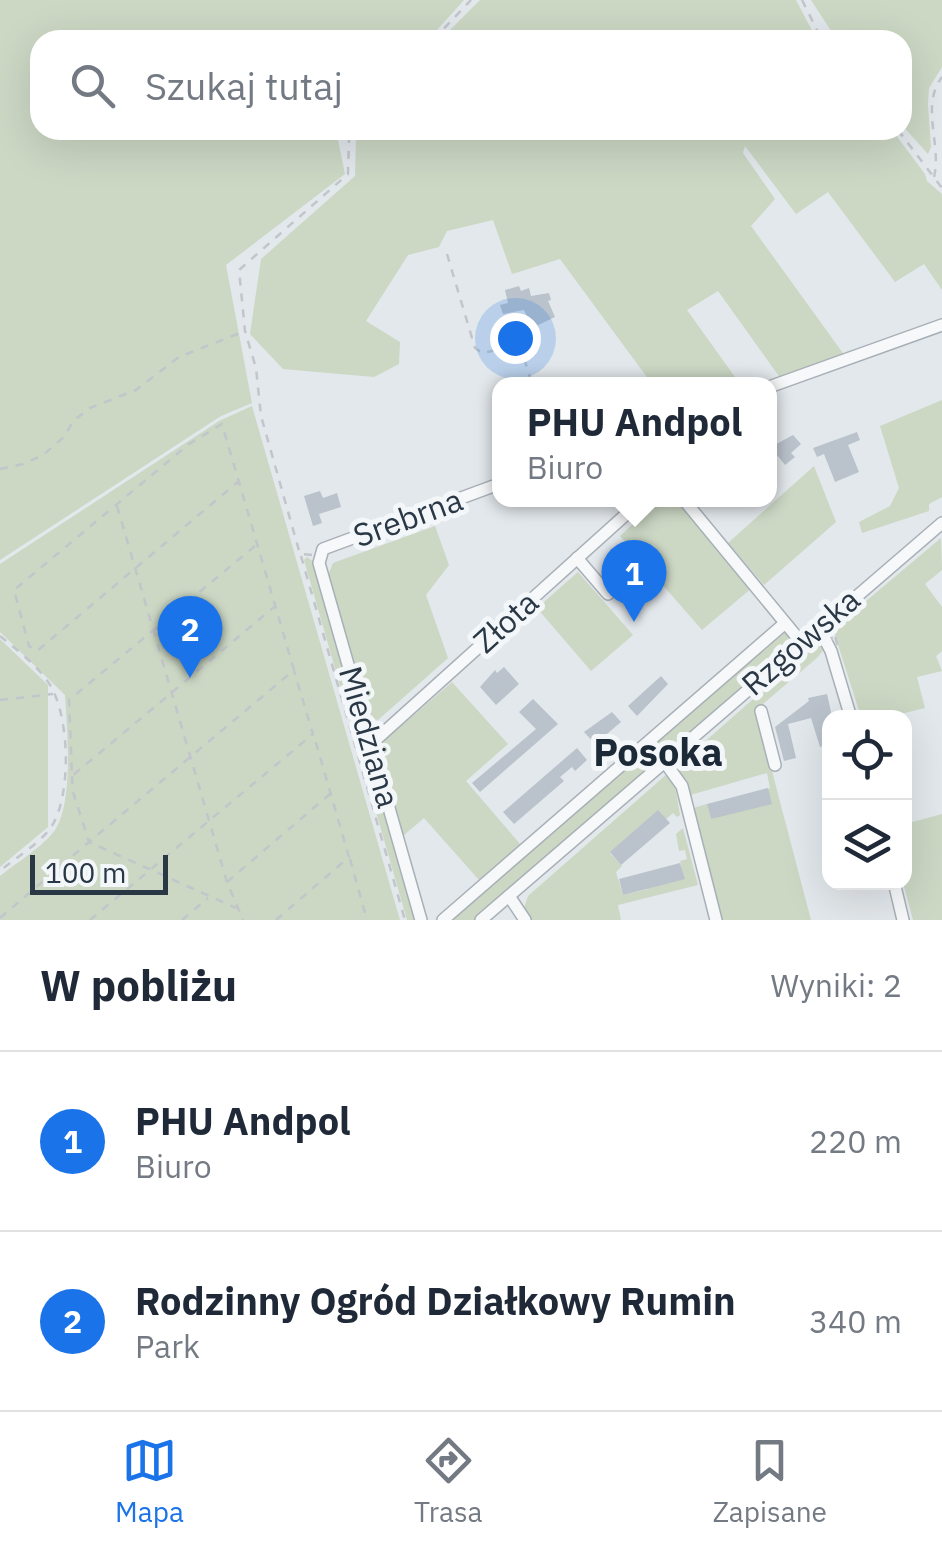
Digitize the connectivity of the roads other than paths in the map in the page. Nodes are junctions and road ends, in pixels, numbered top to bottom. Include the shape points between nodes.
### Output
1 (942, 325) edge
2 (777, 384) edge
3 (492, 487) edge
4 (634, 507) edge
5 (690, 507) edge
6 (941, 525) edge
7 (319, 554) joint
8 (577, 558) junction
9 (608, 594) dead end
10 (784, 624) junction
11 (818, 628) junction
12 (801, 642) junction
13 (849, 710) edge
14 (761, 712) dead end
15 (371, 744) junction
16 (664, 760) junction
17 (774, 765) dead end
18 (896, 890) edge
19 (509, 896) junction
20 (421, 920) edge
21 (442, 920) edge
22 (481, 920) edge
23 (524, 920) edge
24 (716, 920) edge
25 (903, 920) edge

1 - 2 street
3 - 7 street, Srebrna
4 - 8 street, Złota
5 - 10 street
6 - 11 street, Rzgowska
7 - 15 street, Miedziana
8 - 9 street
8 - 15 street, Złota
10 - 12 street
10 - 21 street
11 - 12 street, Rzgowska
11 - 13 street via 832,651
12 - 16 street, Rzgowska
14 - 17 street
15 - 20 street, Miedziana
16 - 19 street, Rzgowska
16 - 24 street via 682,786
18 - 25 street
19 - 22 street, Rzgowska
19 - 23 street

